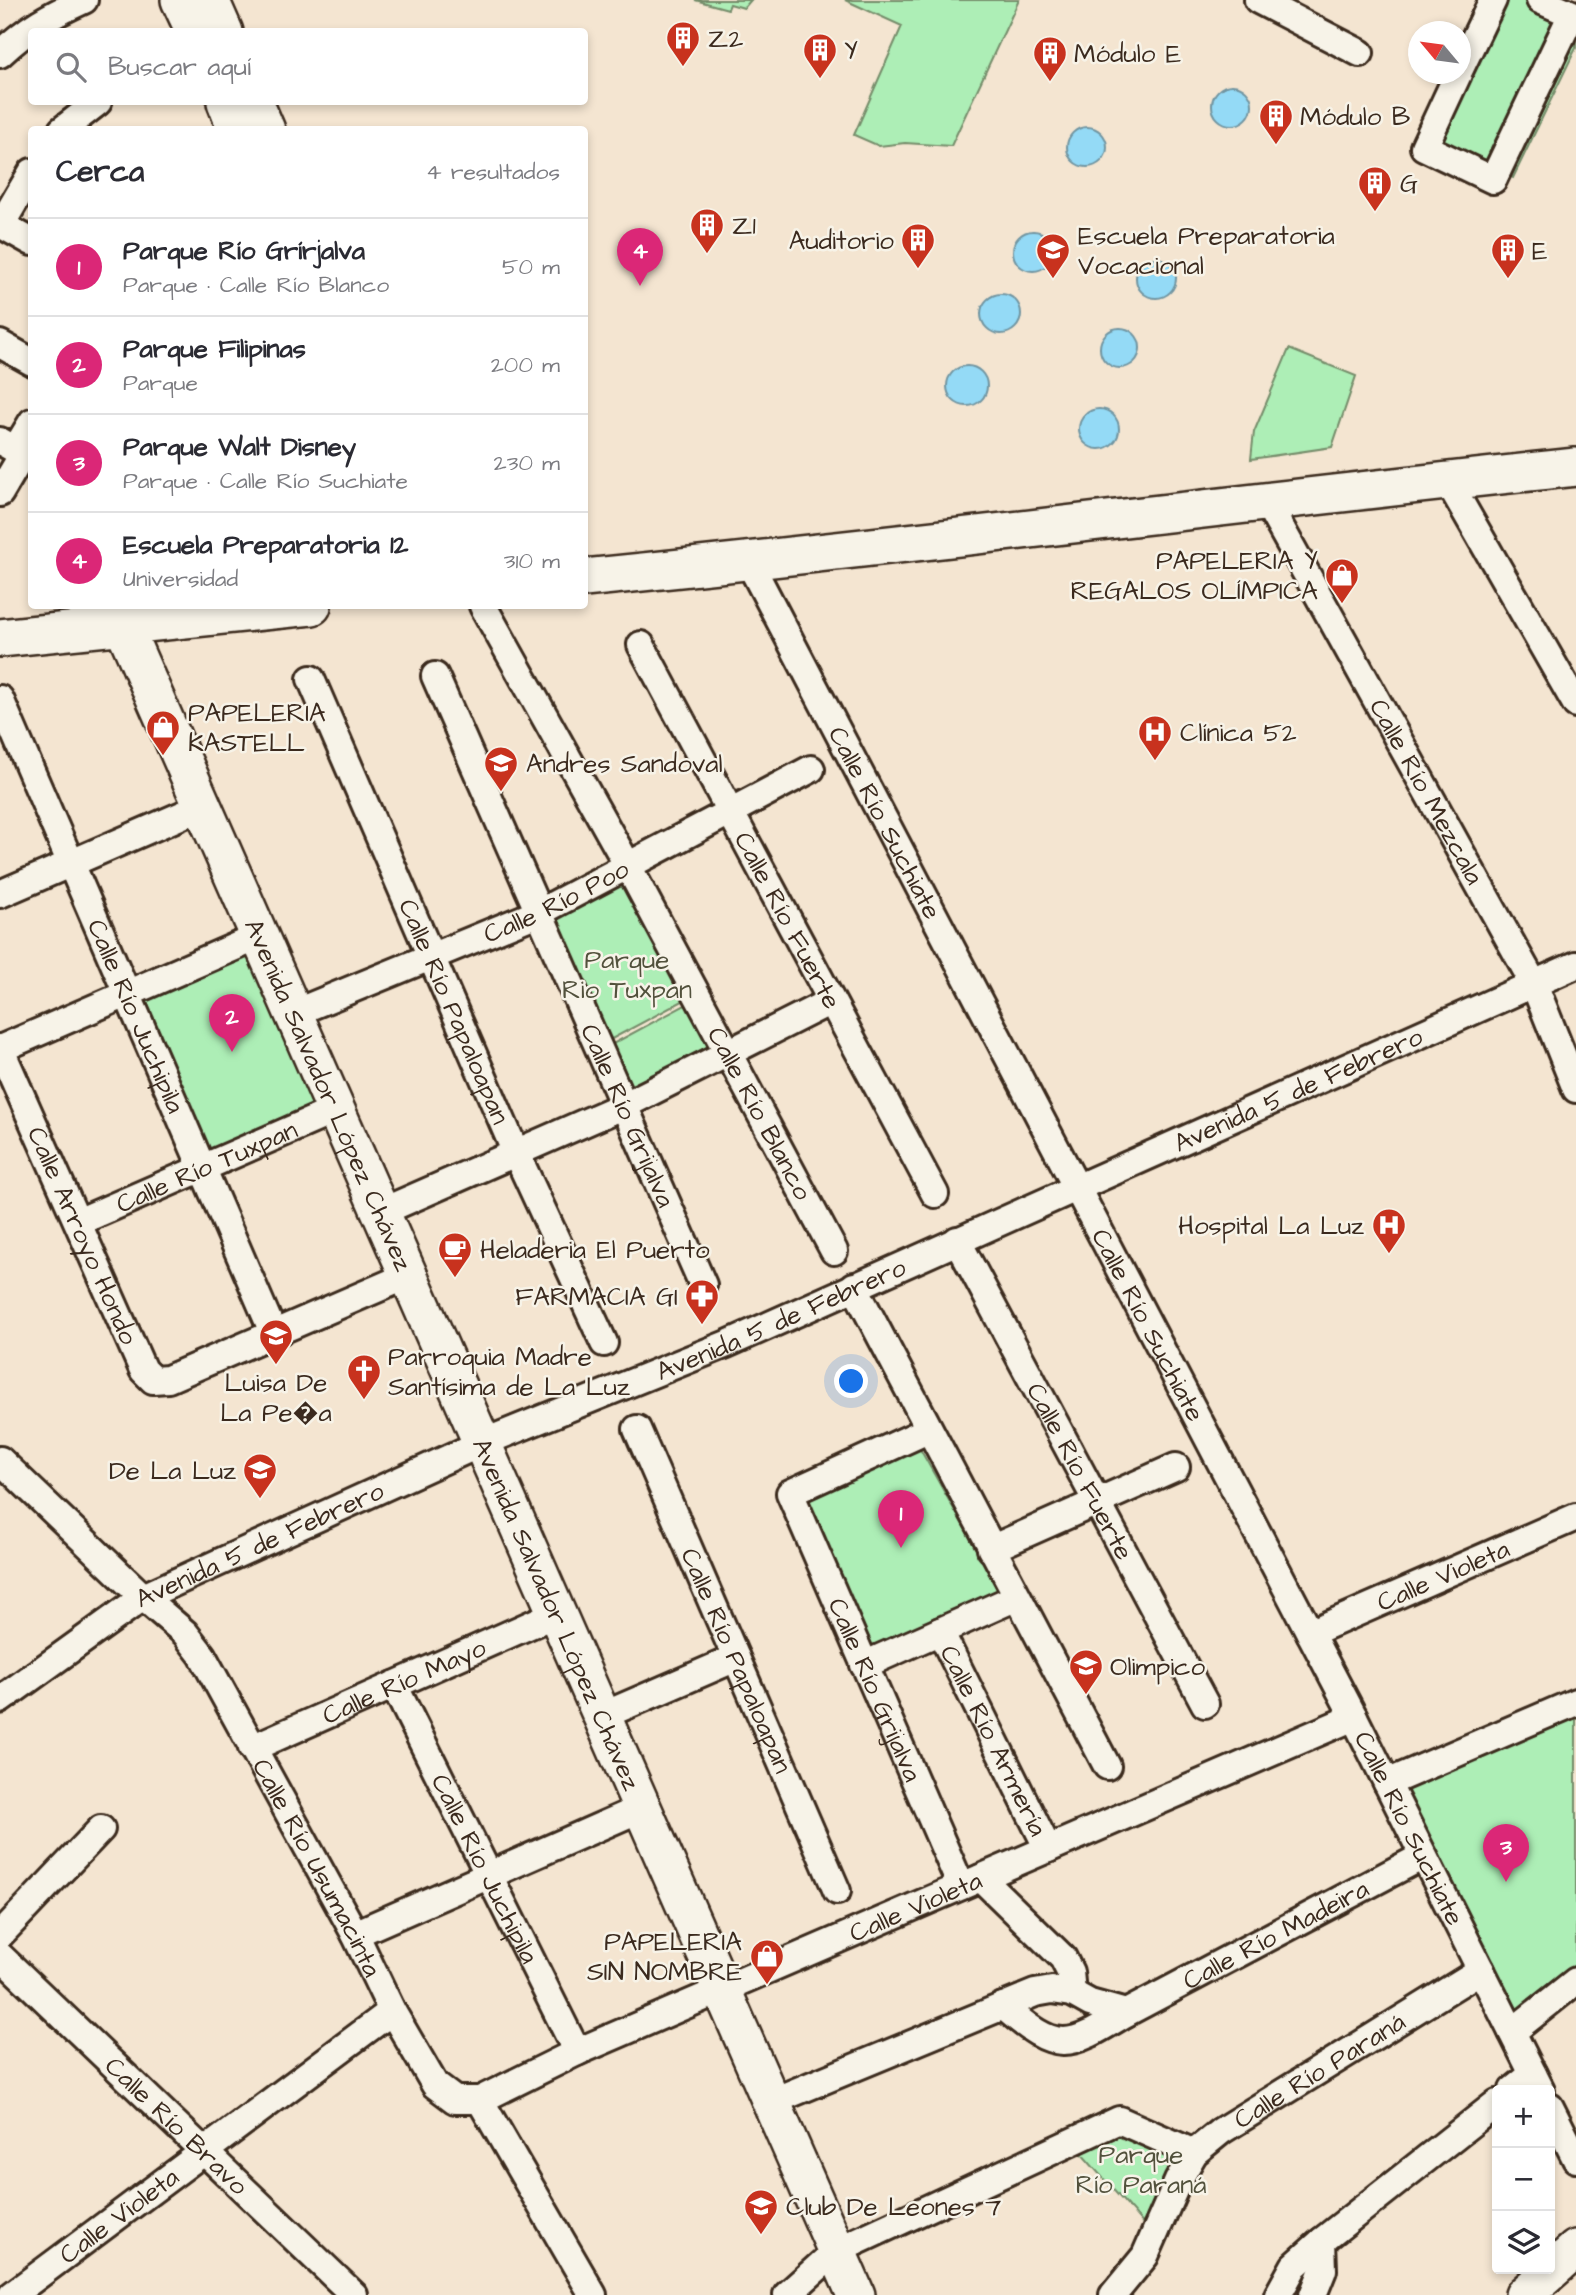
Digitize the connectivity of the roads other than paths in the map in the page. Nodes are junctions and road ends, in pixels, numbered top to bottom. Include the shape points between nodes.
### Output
1 (84, 0) edge
2 (180, 0) edge
3 (210, 0) edge
4 (1258, 0) edge
5 (1493, 0) edge
6 (1540, 0) edge
7 (30, 28) edge
8 (193, 28) edge
9 (222, 28) edge
10 (28, 29) edge
11 (1471, 47) edge
12 (1360, 53) dead end
13 (0, 54) edge
14 (1454, 84) edge
15 (94, 105) edge
16 (227, 105) edge
17 (255, 105) edge
18 (67, 126) edge
19 (235, 126) edge
20 (264, 126) edge
21 (28, 179) edge
22 (0, 225) edge
23 (28, 240) edge
24 (0, 344) edge
25 (28, 360) edge
26 (28, 430) edge
27 (17, 451) edge
28 (1576, 467) edge
29 (1448, 481) junction
30 (0, 493) edge
31 (1266, 502) junction
32 (748, 562) junction
33 (588, 578) edge
34 (255, 609) edge
35 (485, 609) edge
36 (123, 625) junction
37 (0, 638) edge
38 (640, 645) dead end
39 (435, 676) dead end
40 (310, 679) dead end
41 (0, 699) edge
42 (1576, 704) edge
43 (811, 769) dead end
44 (203, 806) junction
45 (731, 811) junction
46 (71, 863) junction
47 (628, 866) junction
48 (0, 894) edge
49 (540, 912) junction
50 (260, 936) junction
51 (430, 956) junction
52 (1576, 965) edge
53 (1534, 984) junction
54 (127, 994) junction
55 (831, 1001) junction
56 (294, 1013) junction
57 (0, 1049) edge
58 (727, 1053) junction
59 (1576, 1089) edge
60 (625, 1105) junction
61 (336, 1110) junction
62 (516, 1153) junction
63 (202, 1168) junction
64 (1076, 1188) junction
65 (935, 1194) dead end
66 (381, 1212) junction
67 (78, 1222) junction
68 (957, 1240) junction
69 (834, 1251) dead end
70 (409, 1275) junction
71 (703, 1285) dead end
72 (854, 1286) junction
73 (273, 1332) junction
74 (604, 1343) dead end
75 (637, 1429) dead end
76 (928, 1430) junction
77 (482, 1443) junction
78 (0, 1460) edge
79 (1176, 1467) dead end
80 (1098, 1502) junction
81 (1576, 1517) edge
82 (991, 1549) junction
83 (143, 1597) junction
84 (1017, 1597) junction
85 (557, 1613) junction
86 (940, 1631) junction
87 (1310, 1633) junction
88 (736, 1658) junction
89 (864, 1665) junction
90 (394, 1685) junction
91 (0, 1700) edge
92 (1576, 1702) edge
93 (1205, 1704) dead end
94 (602, 1716) junction
95 (1354, 1717) junction
96 (252, 1748) junction
97 (1107, 1766) dead end
98 (1387, 1783) junction
99 (642, 1808) junction
100 (101, 1829) dead end
101 (1048, 1849) junction
102 (1423, 1856) junction
103 (489, 1875) junction
104 (971, 1882) junction
105 (836, 1891) dead end
106 (355, 1934) junction
107 (0, 1935) edge
108 (0, 1956) edge
109 (1481, 1970) junction
110 (1576, 1981) edge
111 (722, 1989) junction
112 (1072, 1993) junction
113 (1003, 2006) junction
114 (392, 2011) junction
115 (1126, 2013) junction
116 (1512, 2032) junction
117 (577, 2052) junction
118 (1529, 2085) edge
119 (480, 2100) junction
120 (771, 2102) junction
121 (1492, 2107) edge
122 (1555, 2117) edge
123 (206, 2151) junction
124 (1195, 2153) junction
125 (1576, 2159) edge
126 (1322, 2241) junction
127 (1576, 2249) edge
128 (836, 2250) junction
129 (12, 2295) edge
130 (354, 2295) edge
131 (593, 2295) edge
132 (787, 2295) edge
133 (856, 2295) edge
134 (1114, 2295) edge
135 (1278, 2295) edge
136 (1313, 2295) edge
137 (1524, 2295) edge

1 - 7 street
2 - 8 street
3 - 9 street
4 - 12 street
5 - 11 street
6 - 14 street via 1572,14 1493,180 1424,146
10 - 13 street
15 - 18 street
16 - 19 street
17 - 20 street
21 - 22 street
22 - 23 street
24 - 25 street
26 - 27 street
27 - 30 street
28 - 29 street
29 - 31 street
29 - 42 street
31 - 32 street
31 - 53 street, Calle Río Mezcala
32 - 33 street
32 - 64 street, Calle Río Suchiate
34 - 36 street
35 - 47 street, Calle Río Blanco
36 - 37 street
36 - 44 street, Avenida Salvador López Chávez
38 - 45 street, Calle Río Fuerte
39 - 49 street, Calle Río Grijalva
40 - 51 street, Calle Río Papaloapan
41 - 46 street, Calle Río Juchipila
43 - 45 street, Calle Río Poo
44 - 46 street
44 - 50 street, Avenida Salvador López Chávez
45 - 47 street, Calle Río Poo
45 - 55 street, Calle Río Fuerte
46 - 48 street
46 - 54 street, Calle Río Juchipila
47 - 49 street, Calle Río Poo
47 - 58 street, Calle Río Blanco
49 - 51 street, Calle Río Poo
49 - 60 street, Calle Río Grijalva
50 - 54 street
50 - 56 street, Avenida Salvador López Chávez
51 - 56 street, Calle Río Poo
51 - 62 street, Calle Río Papaloapan
52 - 53 street, Avenida 5 de Febrero
53 - 59 street, Calle Río Mezcala
53 - 64 street, Avenida 5 de Febrero
54 - 57 street
54 - 63 street, Calle Río Juchipila
55 - 58 street
55 - 65 street, Calle Río Fuerte
56 - 61 street, Avenida Salvador López Chávez
57 - 67 street, Calle Arroyo Hondo
58 - 60 street
58 - 69 street, Calle Río Blanco
60 - 62 street
60 - 71 street, Calle Río Grijalva
61 - 63 street, Calle Río Tuxpan
61 - 66 street, Avenida Salvador López Chávez
62 - 66 street
62 - 74 street, Calle Río Papaloapan
63 - 67 street, Calle Río Tuxpan
63 - 73 street, Calle Río Juchipila
64 - 68 street, Avenida 5 de Febrero
64 - 87 street, Calle Río Suchiate
66 - 70 street, Avenida Salvador López Chávez
67 - 73 street, Calle Arroyo Hondo via 144,1370 153,1380 169,1379
68 - 72 street, Avenida 5 de Febrero
68 - 80 street, Calle Río Fuerte
70 - 73 street
70 - 77 street, Avenida Salvador López Chávez
72 - 76 street
72 - 77 street, Avenida 5 de Febrero via 727,1344
75 - 88 street, Calle Río Papaloapan
76 - 82 street
76 - 89 street, Calle Río Grijalva via 790,1493
77 - 83 street, Avenida 5 de Febrero
77 - 85 street, Avenida Salvador López Chávez
78 - 83 street, Calle Río Usumacinta
79 - 80 street
80 - 82 street
80 - 93 street, Calle Río Fuerte
81 - 87 street, Calle Violeta
82 - 84 street
83 - 91 street, Avenida 5 de Febrero
83 - 96 street, Calle Río Usumacinta via 186,1633 202,1655
84 - 86 street
84 - 97 street
85 - 90 street, Calle Río Mayo
85 - 94 street, Avenida Salvador López Chávez
86 - 89 street
86 - 101 street, Calle Río Armería
87 - 95 street, Calle Río Suchiate
88 - 94 street
88 - 105 street, Calle Río Papaloapan
89 - 104 street, Calle Río Grijalva
90 - 96 street, Calle Río Mayo
90 - 103 street, Calle Río Juchipila
92 - 98 street
94 - 99 street, Avenida Salvador López Chávez
95 - 98 street, Calle Río Suchiate
95 - 101 street, Calle Violeta
96 - 106 street, Calle Río Usumacinta
98 - 102 street, Calle Río Suchiate
99 - 103 street
99 - 111 street, Avenida Salvador López Chávez
100 - 107 street
101 - 104 street, Calle Violeta
102 - 109 street, Calle Río Suchiate
102 - 115 street, Calle Río Madeira
103 - 106 street
103 - 117 street, Calle Río Juchipila
104 - 111 street, Calle Violeta
104 - 112 street via 1063,1958
106 - 114 street, Calle Río Usumacinta
108 - 123 street, Calle Río Bravo
109 - 116 street, Calle Río Suchiate
109 - 124 street, Calle Río Paraná via 1221,2131
110 - 116 street
111 - 117 street, Calle Violeta
111 - 120 street, Avenida Salvador López Chávez
112 - 113 street via 1035,1993
112 - 115 street
113 - 115 street, Calle Río Madeira via 1054,2041 1087,2036
113 - 120 street
114 - 119 street, Calle Río Usumacinta via 435,2085 455,2100
114 - 123 street, Calle Violeta
116 - 118 street, Calle Río Suchiate
117 - 119 street, Calle Violeta
119 - 131 street
120 - 128 street, Avenida Salvador López Chávez
121 - 126 street
122 - 125 street
123 - 129 street, Calle Violeta
123 - 130 street, Calle Río Bravo
124 - 128 street via 1119,2120
124 - 134 street, Calle Río Paraná via 1145,2256
126 - 135 street via 1293,2266
126 - 136 street via 1323,2270
127 - 137 street
128 - 132 street
128 - 133 street, Avenida Salvador López Chávez

